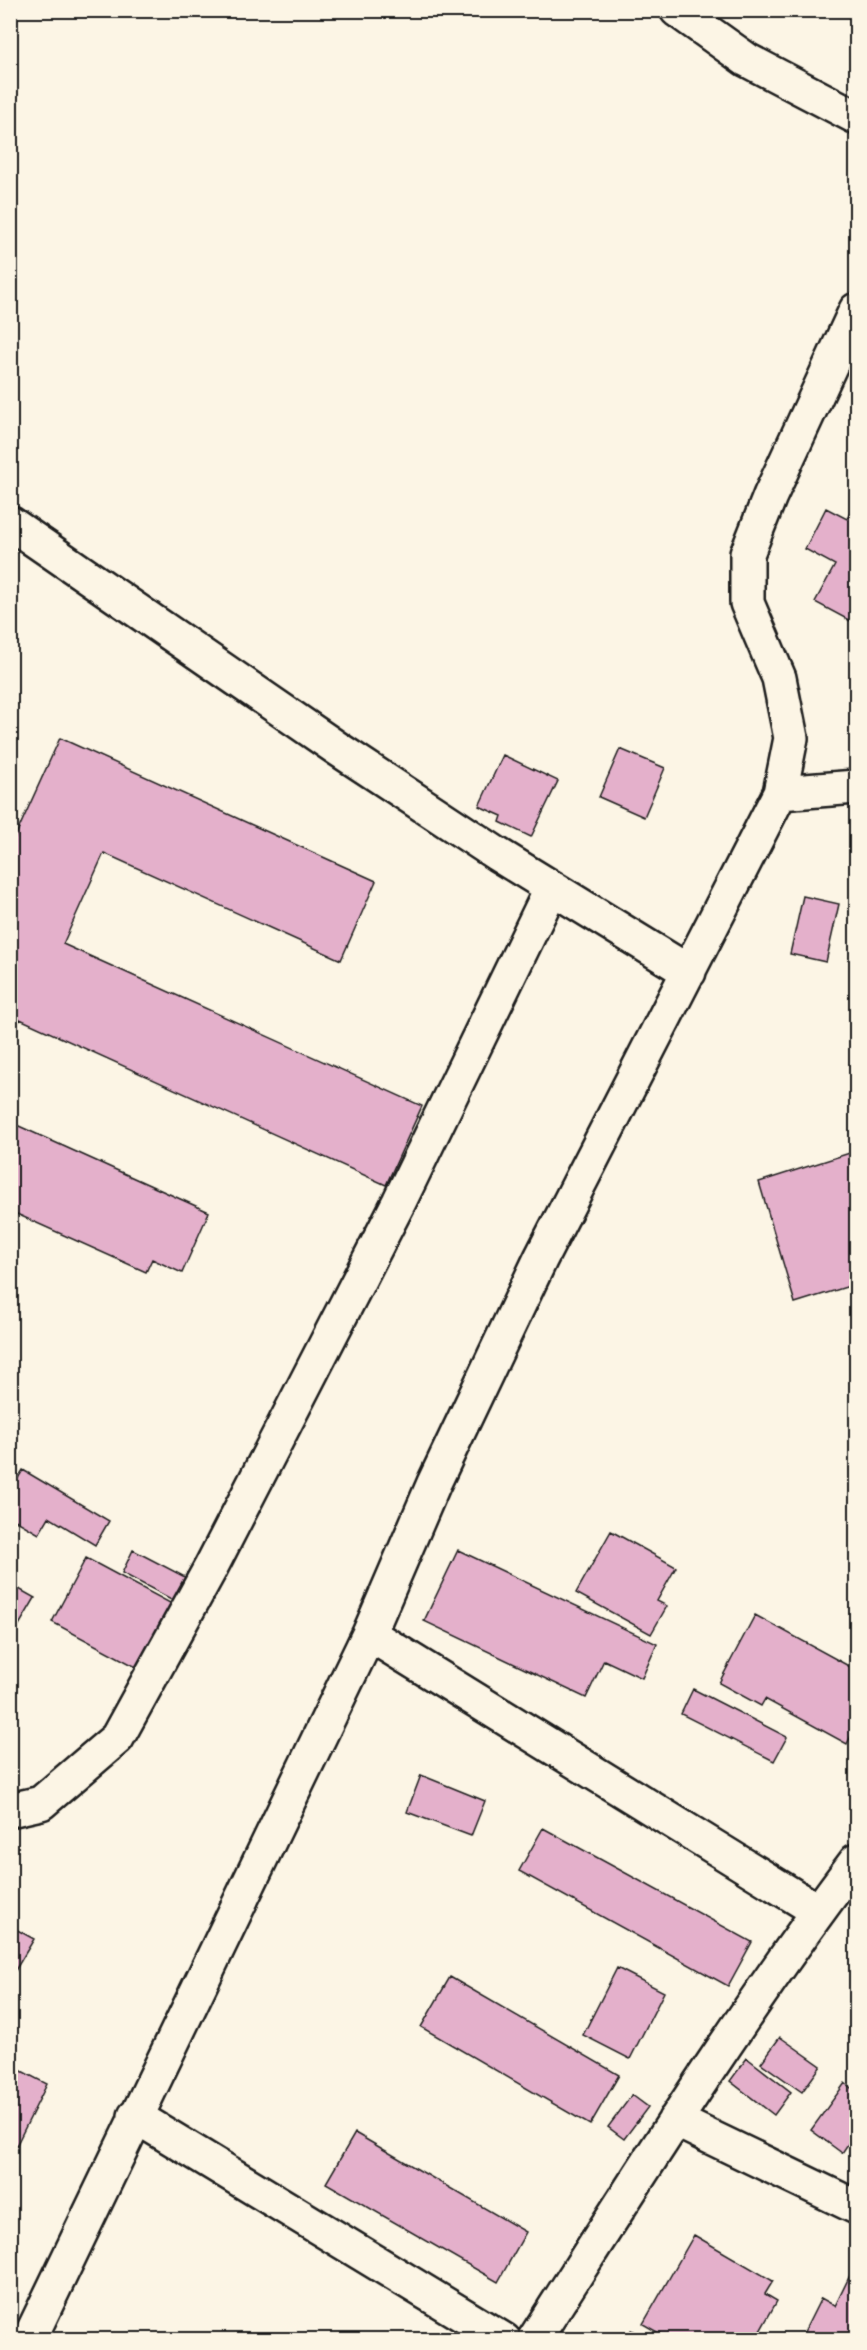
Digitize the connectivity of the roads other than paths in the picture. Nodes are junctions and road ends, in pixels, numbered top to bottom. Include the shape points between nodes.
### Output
1 (677, 10) edge
2 (856, 117) edge
3 (856, 310) edge
4 (10, 523) edge
5 (856, 787) edge
6 (780, 793) junction
7 (551, 889) junction
8 (689, 972) junction
9 (369, 1634) junction
10 (10, 1810) edge
11 (856, 1861) edge
12 (818, 1911) junction
13 (135, 2116) junction
14 (675, 2120) junction
15 (856, 2207) edge
16 (29, 2340) edge
17 (504, 2340) edge
18 (534, 2340) edge

1 - 2 street via 747,60
3 - 6 street via 747,554 747,603 779,678 791,738
4 - 7 street via 338,749
5 - 6 street
6 - 8 street
7 - 8 street
7 - 10 street via 399,1202 216,1559 117,1738 41,1803
8 - 9 street via 541,1258 434,1484
9 - 12 street
9 - 13 street
11 - 12 street
12 - 14 street
13 - 16 street
13 - 17 street
14 - 15 street
14 - 18 street

